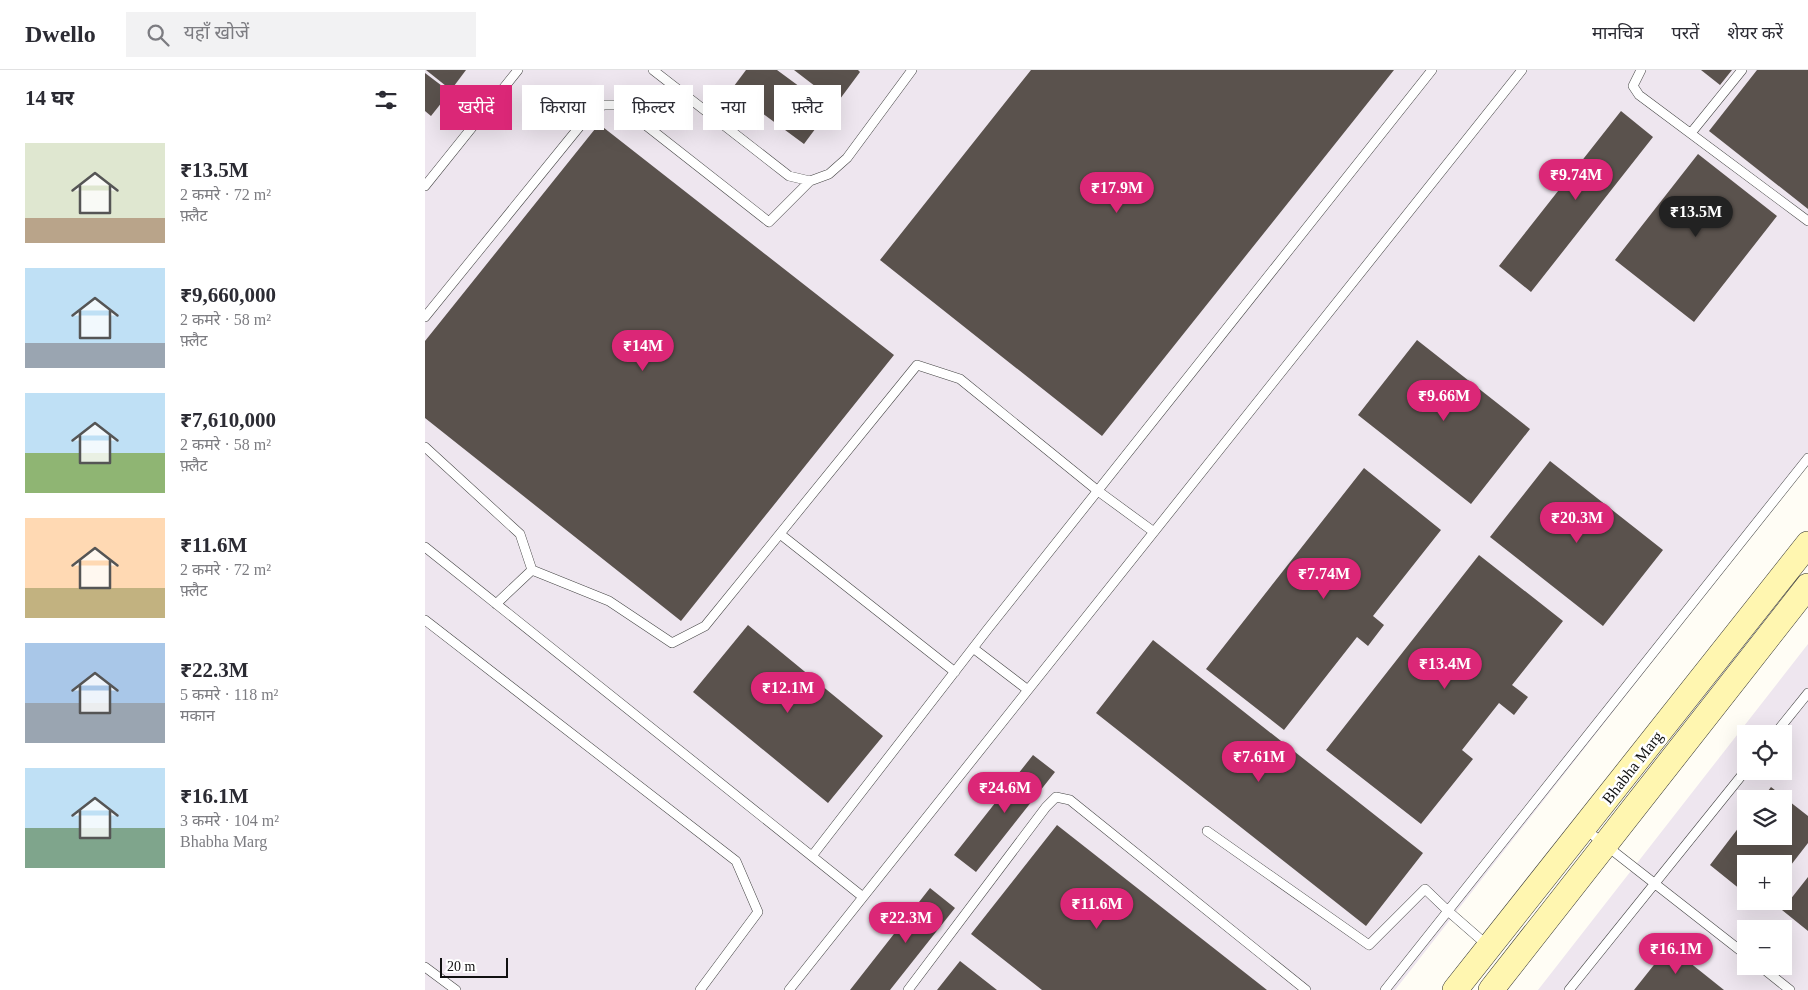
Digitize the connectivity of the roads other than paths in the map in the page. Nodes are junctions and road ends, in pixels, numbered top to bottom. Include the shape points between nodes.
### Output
1 (518, 70) edge
2 (653, 70) edge
3 (912, 70) edge
4 (1432, 70) edge
5 (1522, 70) edge
6 (1641, 70) edge
7 (1743, 70) edge
8 (1691, 134) junction
9 (810, 181) junction
10 (425, 186) edge
11 (1808, 221) edge
12 (425, 317) edge
13 (425, 448) edge
14 (1808, 458) edge
15 (1098, 490) junction
16 (1154, 532) junction
17 (780, 534) junction
18 (1808, 544) edge
19 (425, 547) edge
20 (532, 570) junction
21 (1808, 586) edge
22 (497, 604) junction
23 (425, 620) edge
24 (973, 648) junction
25 (955, 672) junction
26 (1028, 690) junction
27 (1808, 693) edge
28 (1782, 725) edge
29 (1738, 780) edge
30 (1584, 828) junction
31 (1207, 831) dead end
32 (1605, 844) junction
33 (812, 856) junction
34 (1655, 883) junction
35 (863, 897) junction
36 (1447, 911) junction
37 (1490, 947) junction
38 (1737, 948) edge
39 (425, 967) edge
40 (1771, 975) edge
41 (456, 990) edge
42 (699, 990) edge
43 (789, 990) edge
44 (908, 990) edge
45 (1306, 990) edge
46 (1385, 990) edge
47 (1455, 990) edge
48 (1491, 990) edge
49 (1569, 990) edge
50 (1790, 990) edge

1 - 10 lane
2 - 9 lane via 789,176
3 - 9 lane via 847,158 829,174
4 - 15 lane
5 - 16 lane
6 - 8 lane via 1633,86 1639,95
7 - 8 lane
8 - 11 lane
9 - 12 lane via 769,222 620,105 604,105 593,110
13 - 20 lane via 520,534
14 - 36 lane
15 - 16 lane
15 - 17 lane via 960,378 917,365
15 - 24 lane
16 - 26 lane
17 - 20 lane via 705,626 672,643 609,601
17 - 25 lane
18 - 30 street, Bhabha Marg
19 - 22 lane
20 - 22 lane
21 - 32 street, Bhabha Marg
22 - 33 lane
23 - 42 lane via 736,860 758,912
24 - 25 lane
24 - 26 lane
25 - 33 lane
26 - 35 lane
27 - 28 lane
29 - 34 lane
30 - 32 lane
30 - 37 street, Bhabha Marg
31 - 36 lane via 1369,945 1425,889
32 - 34 lane
32 - 48 street, Bhabha Marg
33 - 35 lane
34 - 38 lane
34 - 49 lane
35 - 43 lane
36 - 37 lane
36 - 46 lane
37 - 47 street, Bhabha Marg
39 - 41 lane
40 - 50 lane
44 - 45 lane via 1056,797 1070,800

